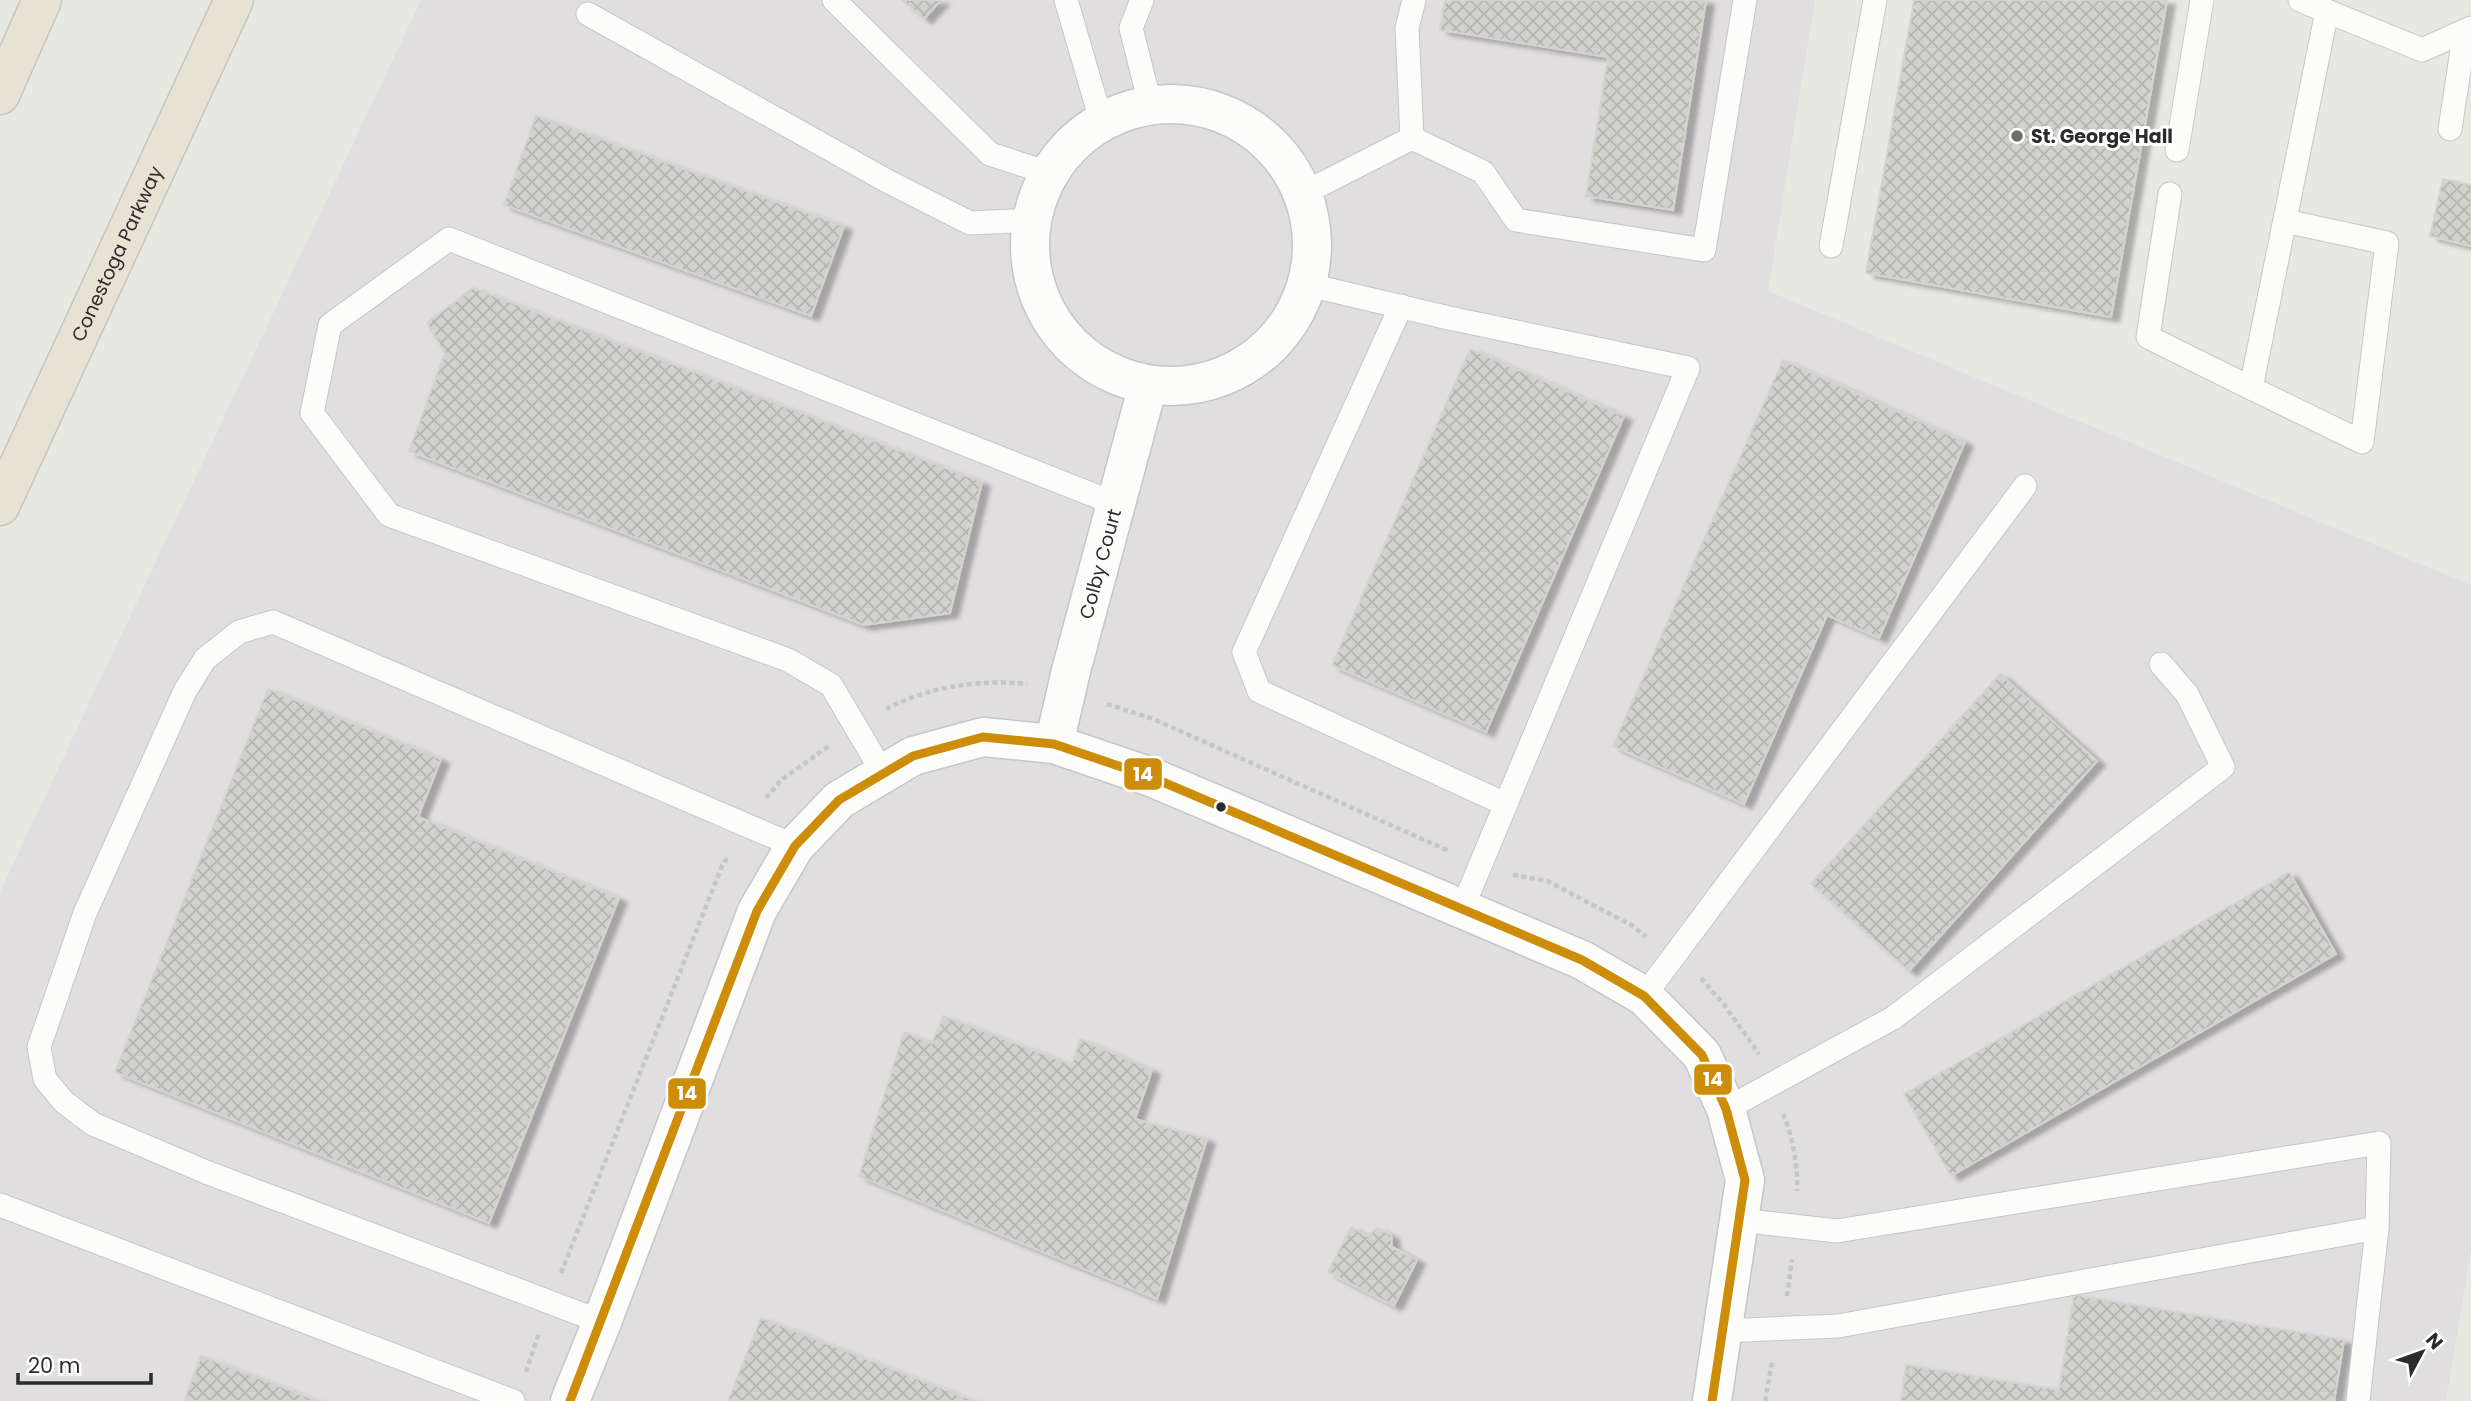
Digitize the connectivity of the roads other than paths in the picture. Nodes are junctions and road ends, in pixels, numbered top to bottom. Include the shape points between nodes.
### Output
1 (42, 0) edge
2 (234, 0) edge
3 (246, 0) edge
4 (834, 0) edge
5 (1066, 0) edge
6 (1142, 0) edge
7 (1415, 0) edge
8 (1745, 0) edge
9 (1875, 0) edge
10 (2202, 0) edge
11 (2300, 0) edge
12 (2327, 11) junction
13 (589, 14) dead end
14 (2468, 29) edge
15 (215, 41) junction
16 (0, 95) edge
17 (1150, 104) junction
18 (1101, 121) junction
19 (2450, 129) dead end
20 (1412, 138) junction
21 (2177, 150) dead end
22 (1048, 173) junction
23 (1304, 193) junction
24 (2170, 194) dead end
25 (1032, 220) junction
26 (2285, 221) junction
27 (1831, 246) dead end
28 (1308, 285) junction
29 (1401, 306) junction
30 (1148, 385) junction
31 (2251, 388) junction
32 (2025, 486) dead end
33 (1116, 504) junction
34 (0, 506) edge
35 (2161, 664) dead end
36 (1054, 744) junction
37 (883, 774) junction
38 (1505, 804) junction
39 (795, 846) junction
40 (1462, 909) junction
41 (1644, 996) junction
42 (1726, 1109) junction
43 (0, 1205) edge
44 (1738, 1220) junction
45 (2377, 1228) junction
46 (602, 1322) junction
47 (1722, 1331) junction
48 (513, 1401) edge
49 (570, 1401) edge
50 (1712, 1401) edge
51 (2358, 1401) edge

1 - 16 highway
2 - 15 highway, Conestoga Parkway
3 - 15 highway
4 - 22 lane via 990,154
5 - 18 lane
6 - 17 lane via 1131,28
7 - 20 lane via 1407,28
8 - 20 lane via 1704,250 1516,220 1483,172
9 - 27 lane
10 - 21 lane
11 - 12 lane
12 - 14 lane via 2422,50
12 - 26 lane
13 - 25 lane via 970,223
14 - 19 lane
15 - 34 highway, Conestoga Parkway
17 - 18 street
17 - 23 street via 1199,105 1259,132
18 - 22 street via 1078,137
20 - 23 lane
22 - 25 street
23 - 28 street via 1314,254
24 - 31 lane via 2148,337
25 - 30 street via 1032,274 1051,320 1079,353 1122,378
26 - 31 lane
26 - 31 lane via 2386,243 2362,442
28 - 29 lane
28 - 30 street via 1287,329 1251,363 1198,385
29 - 38 lane via 1244,652 1259,691
29 - 38 lane via 1688,368
30 - 33 street, Colby Court
32 - 41 lane
33 - 36 street, Colby Court
33 - 37 lane via 449,239 330,325 312,413 389,515 788,660 831,685
35 - 42 lane via 2188,694 2223,767 1893,1018
36 - 37 street via 983,737 913,756
36 - 40 street via 1151,777
37 - 39 street via 839,800
38 - 40 lane
39 - 46 street via 757,911
39 - 46 lane via 273,622 239,632 205,659 185,691 85,913 39,1047 44,1079 64,1102 93,1124 206,1172
40 - 41 street via 1581,960
41 - 42 street via 1702,1055
42 - 44 street via 1745,1180
43 - 48 lane
44 - 45 lane via 1837,1231 2379,1143
44 - 47 street
45 - 47 lane via 1838,1326
45 - 51 lane
46 - 49 street
47 - 50 street

